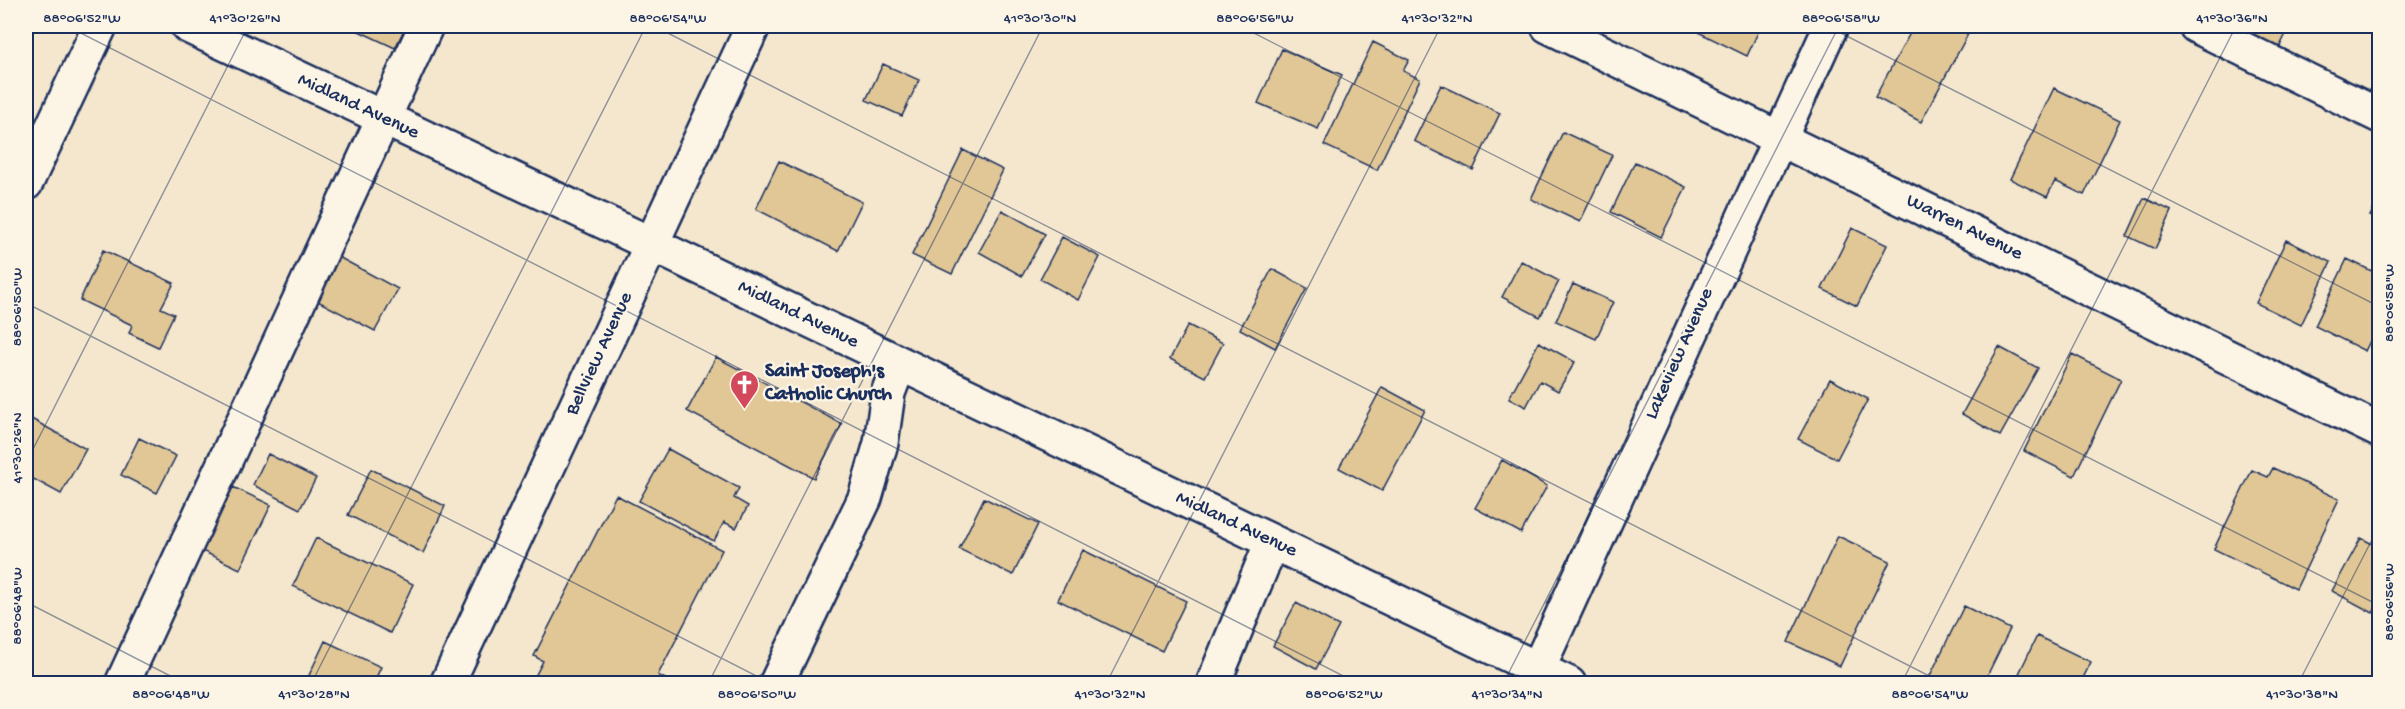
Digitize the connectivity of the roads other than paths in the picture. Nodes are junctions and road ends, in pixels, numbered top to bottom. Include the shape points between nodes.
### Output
1 (100, 26) edge
2 (188, 26) edge
3 (426, 26) edge
4 (753, 26) edge
5 (1548, 26) edge
6 (1831, 26) edge
7 (2196, 26) edge
8 (2379, 116) edge
9 (383, 118) junction
10 (1779, 137) junction
11 (26, 183) edge
12 (651, 244) junction
13 (899, 364) junction
14 (2379, 431) edge
15 (1272, 542) junction
16 (1534, 676) edge
17 (122, 684) edge
18 (447, 684) edge
19 (776, 684) edge
20 (1213, 684) edge
21 (1569, 684) edge

1 - 11 street
2 - 9 street, Midland Avenue
3 - 9 street
4 - 12 street, Bellview Avenue
5 - 10 street, Warren Avenue
6 - 10 street, Lakeview Avenue
7 - 8 street
9 - 12 street, Midland Avenue
9 - 17 street
10 - 14 street, Warren Avenue
10 - 16 street, Lakeview Avenue
12 - 13 street, Midland Avenue
12 - 18 street, Bellview Avenue
13 - 15 street, Midland Avenue
13 - 19 street via 888,393 881,443 865,498
15 - 16 street, Midland Avenue
15 - 20 street
16 - 21 street, Midland Avenue

